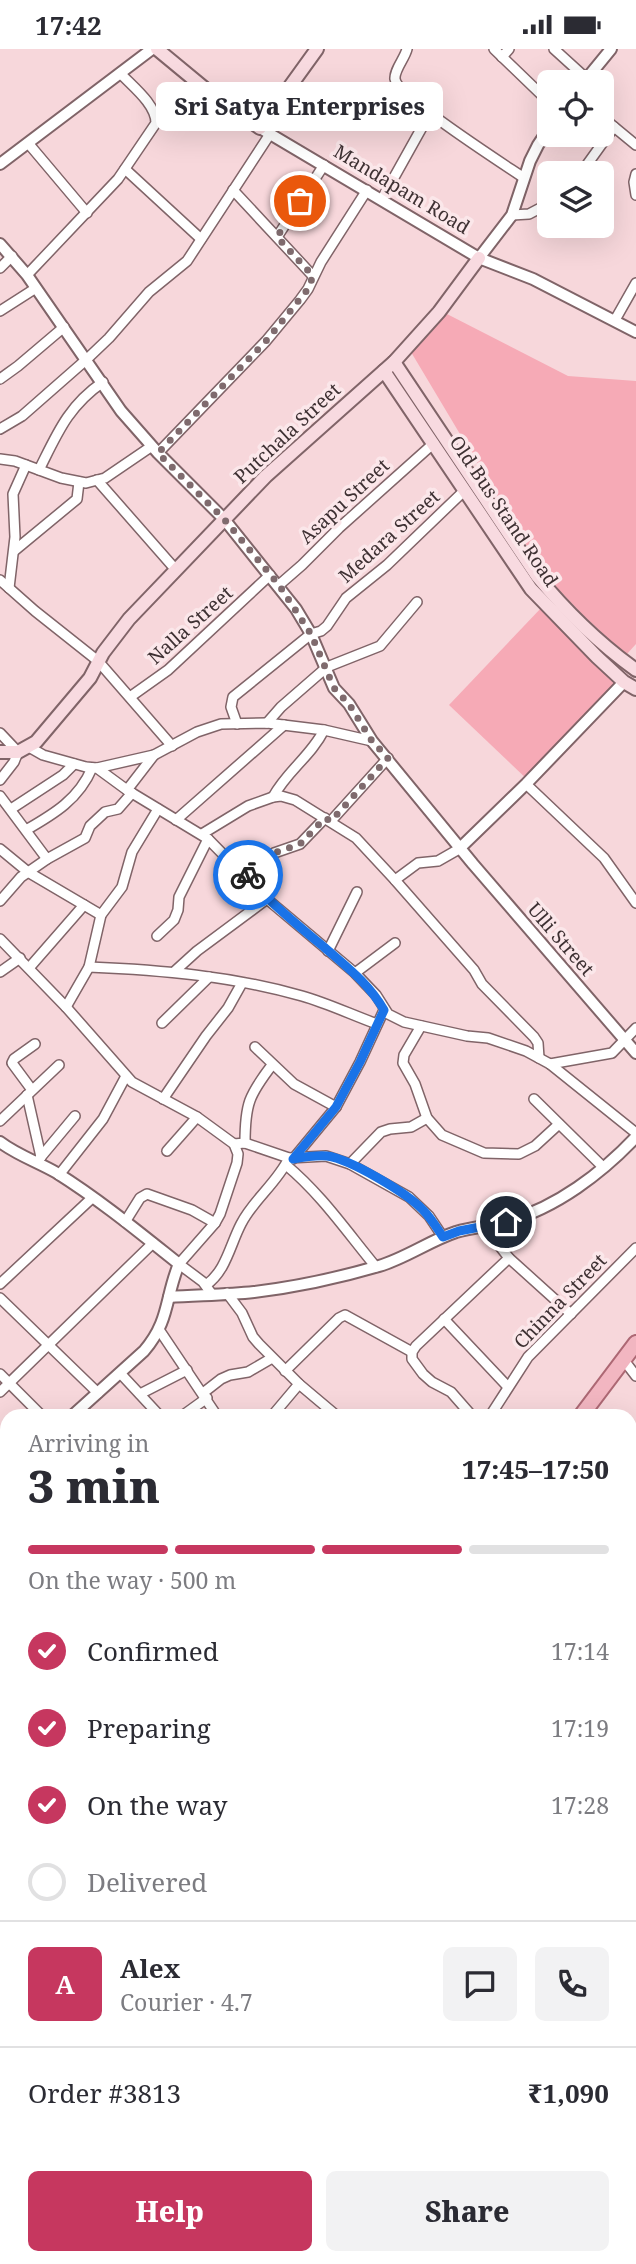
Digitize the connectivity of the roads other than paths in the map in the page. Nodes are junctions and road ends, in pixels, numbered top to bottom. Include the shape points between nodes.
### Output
1 (152, 49) edge
2 (157, 49) edge
3 (317, 49) edge
4 (407, 49) edge
5 (494, 49) edge
6 (509, 49) edge
7 (554, 49) edge
8 (611, 49) edge
9 (502, 57) junction
10 (574, 70) edge
11 (594, 70) edge
12 (120, 73) junction
13 (537, 91) edge
14 (430, 113) junction
15 (614, 127) edge
16 (265, 131) junction
17 (28, 143) junction
18 (636, 145) edge
19 (537, 147) edge
20 (0, 164) edge
21 (324, 165) junction
22 (125, 169) junction
23 (636, 174) edge
24 (524, 179) junction
25 (233, 190) junction
26 (367, 190) junction
27 (636, 195) edge
28 (382, 199) junction
29 (537, 210) edge
30 (87, 213) junction
31 (512, 215) junction
32 (277, 237) junction
33 (201, 239) junction
34 (0, 244) edge
35 (12, 255) junction
36 (479, 258) junction
37 (0, 268) edge
38 (27, 275) junction
39 (313, 276) junction
40 (636, 283) edge
41 (36, 288) junction
42 (0, 311) edge
43 (615, 320) junction
44 (64, 327) junction
45 (636, 332) edge
46 (87, 359) junction
47 (389, 366) junction
48 (0, 379) edge
49 (103, 383) junction
50 (0, 429) edge
51 (434, 443) junction
52 (155, 449) junction
53 (0, 459) edge
54 (26, 465) junction
55 (39, 470) junction
56 (97, 480) junction
57 (79, 482) junction
58 (465, 490) junction
59 (224, 519) junction
60 (14, 551) junction
61 (176, 570) junction
62 (270, 575) junction
63 (0, 580) edge
64 (279, 585) junction
65 (9, 588) junction
66 (547, 598) junction
67 (417, 602) dead end
68 (311, 634) junction
69 (98, 661) junction
70 (327, 667) junction
71 (636, 669) edge
72 (624, 682) junction
73 (636, 689) edge
74 (130, 697) junction
75 (267, 723) junction
76 (237, 724) junction
77 (284, 725) junction
78 (324, 730) junction
79 (0, 733) edge
80 (372, 741) junction
81 (173, 745) junction
82 (23, 749) junction
83 (0, 752) edge
84 (154, 755) junction
85 (388, 758) junction
86 (74, 764) junction
87 (94, 768) junction
88 (0, 779) edge
89 (526, 784) junction
90 (129, 791) junction
91 (0, 796) edge
92 (273, 797) junction
93 (10, 809) junction
94 (158, 809) junction
95 (176, 820) junction
96 (328, 820) junction
97 (26, 830) junction
98 (205, 837) junction
99 (0, 849) edge
100 (459, 849) junction
101 (47, 859) junction
102 (28, 872) junction
103 (246, 877) junction
104 (396, 880) junction
105 (356, 892) dead end
106 (267, 899) junction
107 (0, 901) edge
108 (636, 903) edge
109 (84, 905) junction
110 (101, 915) junction
111 (157, 936) dead end
112 (0, 939) edge
113 (395, 943) dead end
114 (328, 951) junction
115 (20, 958) junction
116 (89, 967) junction
117 (29, 968) junction
118 (175, 971) junction
119 (0, 972) edge
120 (355, 973) junction
121 (209, 977) junction
122 (242, 983) junction
123 (66, 1007) junction
124 (384, 1010) junction
125 (162, 1023) dead end
126 (377, 1024) junction
127 (421, 1026) junction
128 (636, 1028) edge
129 (625, 1041) junction
130 (35, 1044) dead end
131 (255, 1047) dead end
132 (636, 1053) edge
133 (539, 1058) junction
134 (550, 1064) junction
135 (59, 1065) dead end
136 (272, 1065) junction
137 (126, 1076) junction
138 (30, 1093) junction
139 (163, 1099) junction
140 (534, 1099) dead end
141 (336, 1107) junction
142 (75, 1116) dead end
143 (197, 1117) junction
144 (427, 1118) junction
145 (0, 1121) edge
146 (559, 1123) junction
147 (634, 1141) edge
148 (0, 1142) edge
149 (245, 1143) junction
150 (234, 1144) junction
151 (167, 1151) dead end
152 (39, 1159) junction
153 (289, 1161) junction
154 (350, 1164) junction
155 (603, 1167) junction
156 (59, 1175) junction
157 (92, 1198) junction
158 (125, 1221) junction
159 (215, 1223) junction
160 (484, 1226) junction
161 (443, 1237) junction
162 (153, 1243) junction
163 (636, 1248) edge
164 (509, 1258) junction
165 (179, 1264) junction
166 (376, 1267) junction
167 (0, 1284) edge
168 (209, 1289) junction
169 (227, 1293) junction
170 (169, 1297) junction
171 (0, 1298) edge
172 (571, 1314) junction
173 (444, 1319) junction
174 (160, 1331) junction
175 (636, 1343) edge
176 (48, 1345) junction
177 (412, 1352) junction
178 (272, 1358) junction
179 (623, 1359) junction
180 (187, 1370) junction
181 (285, 1371) junction
182 (120, 1373) junction
183 (0, 1374) edge
184 (636, 1375) edge
185 (9, 1383) junction
186 (299, 1384) junction
187 (508, 1387) junction
188 (0, 1392) edge
189 (98, 1392) junction
190 (140, 1394) junction
191 (205, 1396) junction
192 (35, 1409) edge
193 (80, 1409) edge
194 (154, 1409) edge
195 (191, 1409) edge
196 (213, 1409) edge
197 (278, 1409) edge
198 (329, 1409) edge
199 (466, 1409) edge
200 (494, 1409) edge
201 (586, 1409) edge

1 - 12 street
2 - 16 main road
3 - 16 main road
4 - 14 street via 395,81
5 - 9 street
6 - 9 street
7 - 10 street
8 - 11 street
9 - 13 street
12 - 17 street
12 - 22 street via 156,117
14 - 24 street
14 - 28 street
15 - 18 street
16 - 21 street, Mandapam Road
16 - 25 street
17 - 20 street
17 - 30 street
19 - 24 street
21 - 26 street, Mandapam Road
21 - 32 street
22 - 30 street
22 - 33 street
23 - 27 street
24 - 31 street
25 - 32 street
25 - 33 street
26 - 28 street, Mandapam Road
26 - 39 street
28 - 36 street, Mandapam Road
29 - 31 street
30 - 38 street
31 - 36 street
32 - 39 street
33 - 46 street via 187,261 149,292
34 - 35 street, Ulli Street
35 - 37 street
35 - 38 street, Ulli Street
36 - 43 street
36 - 47 main road, Mandapam Road via 439,313
38 - 41 street, Ulli Street
39 - 52 street via 308,289 266,341
40 - 43 street
41 - 42 street
41 - 44 street, Ulli Street
43 - 45 street
44 - 46 street, Ulli Street
44 - 48 street
46 - 49 street, Ulli Street
46 - 50 street via 22,416
47 - 51 main road, Old Bus Stand Road
47 - 59 main road, Putchala Street
47 - 66 main road, Old Bus Stand Road via 537,576
49 - 52 street, Ulli Street
49 - 55 street via 69,413
51 - 58 main road, Old Bus Stand Road
51 - 64 street, Asapu Street
52 - 56 street
52 - 59 street, Ulli Street
53 - 54 street
54 - 55 street
54 - 60 street via 13,494
55 - 57 street
56 - 57 street
56 - 61 street
57 - 60 street via 77,499
58 - 66 main road, Old Bus Stand Road via 531,589
58 - 68 street, Medara Street via 346,598 327,626
59 - 61 main road, Putchala Street
59 - 62 street, Ulli Street
60 - 65 street
61 - 69 main road, Putchala Street via 129,619
62 - 64 street, Ulli Street
62 - 74 street, Nalla Street via 168,670
63 - 65 street
64 - 68 street, Ulli Street
65 - 69 street
66 - 71 main road, Old Bus Stand Road
66 - 72 main road, Old Bus Stand Road
67 - 70 street via 380,646
68 - 70 street, Ulli Street
68 - 76 street, Medara Street via 233,697
69 - 74 street
69 - 82 main road, Putchala Street via 90,678 43,734
70 - 75 street
70 - 80 street, Ulli Street via 334,688
71 - 72 main road
72 - 73 main road, Old Bus Stand Road
72 - 89 street
74 - 81 street
75 - 76 street
75 - 77 street
76 - 81 street via 221,724
77 - 78 street
77 - 95 street
78 - 80 street
78 - 92 street
79 - 82 street
80 - 85 street, Ulli Street
81 - 84 street
82 - 83 main road
82 - 86 street
82 - 88 street
84 - 87 street
84 - 90 street
85 - 96 street
85 - 100 street, Ulli Street
86 - 87 street
86 - 93 street
87 - 90 street
87 - 97 street via 79,792
89 - 100 street
89 - 108 street via 604,858
90 - 94 street
90 - 101 street via 118,809 105,812 90,826 85,838
91 - 93 street
92 - 96 street via 290,798
92 - 98 street via 248,806
93 - 97 street
94 - 95 street
94 - 110 street via 132,852 121,887
95 - 98 street
96 - 103 street via 300,844 274,853
96 - 104 street via 356,838
97 - 101 street
98 - 103 street
98 - 111 street via 173,921
99 - 102 street
100 - 104 street via 438,861 418,863
100 - 129 street, Ulli Street
101 - 102 street
102 - 107 street
102 - 109 street
103 - 106 street
104 - 133 street via 482,984 534,1037
105 - 114 street
106 - 114 street
106 - 118 street
109 - 110 street
109 - 117 street
110 - 116 street
112 - 115 street
113 - 120 street
114 - 120 street
115 - 117 street
115 - 119 street
116 - 118 street
116 - 123 street
117 - 123 street
118 - 121 street
120 - 124 street
121 - 122 street
121 - 125 street
122 - 126 street via 305,997
122 - 139 street
123 - 137 street
124 - 126 street
124 - 127 street
126 - 141 street
127 - 133 street via 498,1041
127 - 144 street via 403,1063
128 - 129 street
129 - 132 street, Ulli Street
129 - 134 street via 607,1055
130 - 138 street via 12,1063
131 - 136 street
133 - 134 street
134 - 147 street
135 - 138 street
136 - 141 street
136 - 149 street via 250,1097
137 - 139 street
137 - 156 street via 103,1119
138 - 145 street
138 - 152 street
139 - 143 street
140 - 146 street
141 - 153 street
142 - 152 street
143 - 150 street
143 - 151 street
144 - 146 street via 442,1135 462,1145 500,1154 528,1150
144 - 154 street via 411,1127 381,1132
146 - 155 street
147 - 155 street
148 - 152 street
149 - 150 street
149 - 153 street
150 - 159 street via 237,1163
152 - 156 street
153 - 154 street via 326,1156
153 - 166 street
153 - 168 street via 246,1215
154 - 161 street via 416,1203
155 - 160 street via 527,1215
156 - 157 street
157 - 158 street
157 - 167 street
158 - 159 street via 147,1194
158 - 162 street
159 - 165 street
160 - 161 street
160 - 164 street
161 - 166 street
162 - 165 street
162 - 176 street
163 - 172 street, Chinna Street
164 - 172 street
164 - 173 street
165 - 168 street
165 - 170 street
166 - 169 street via 299,1285
168 - 169 street
168 - 170 street
169 - 178 street via 253,1337
170 - 174 street
171 - 176 street
172 - 187 street, Chinna Street via 528,1357
173 - 177 street
173 - 187 street
174 - 180 street
174 - 182 street
175 - 179 main road
176 - 185 street
176 - 189 street
177 - 181 street via 345,1315
177 - 199 street via 423,1374 451,1392
178 - 181 street
178 - 191 street via 248,1372 221,1379
179 - 184 street
179 - 201 main road
180 - 190 street
180 - 191 street
181 - 186 street
182 - 189 street
182 - 190 street
183 - 185 street
185 - 188 street
185 - 192 street
186 - 197 street
186 - 198 street
187 - 200 street, Chinna Street
189 - 193 street
190 - 194 street
191 - 195 street
191 - 196 street

